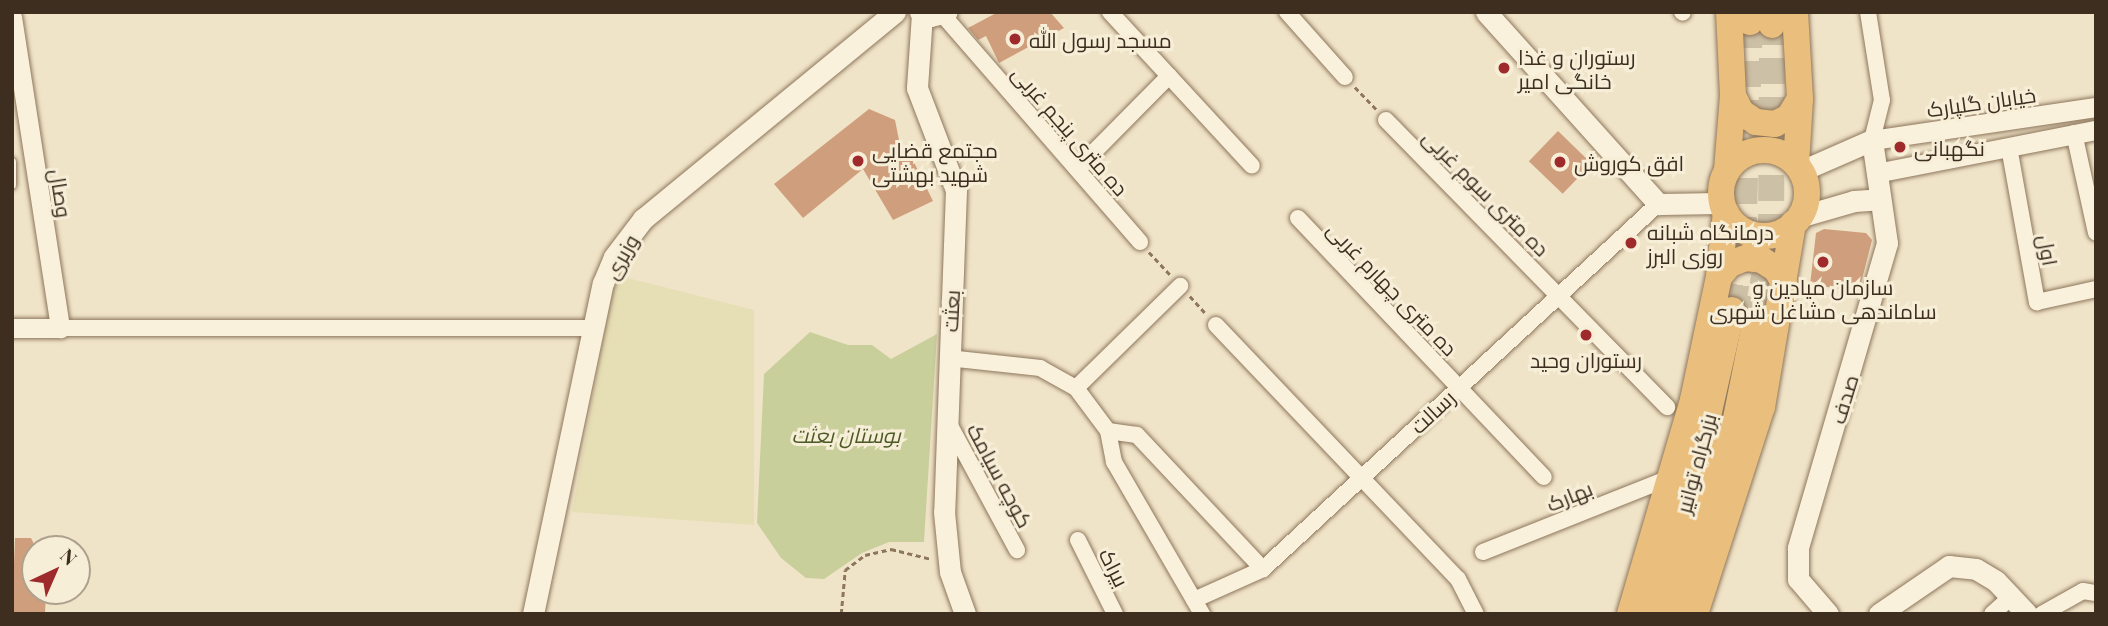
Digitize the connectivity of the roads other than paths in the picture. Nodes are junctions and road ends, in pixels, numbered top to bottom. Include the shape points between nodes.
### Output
1 (895, 12) edge
2 (1110, 12) edge
3 (1287, 12) edge
4 (1486, 12) edge
5 (1868, 12) edge
6 (933, 13) edge
7 (1761, 16) edge
8 (12, 17) edge
9 (1169, 76) junction
10 (1345, 77) road end
11 (1733, 96) junction
12 (1800, 99) junction
13 (2096, 107) edge
14 (1386, 120) road end
15 (2096, 130) edge
16 (2074, 133) junction
17 (1872, 140) junction
18 (2009, 147) junction
19 (12, 162) edge
20 (1252, 166) dead end
21 (1798, 167) junction
22 (1077, 169) junction
23 (1727, 170) junction
24 (1876, 173) junction
25 (12, 185) edge
26 (1880, 200) junction
27 (1658, 204) junction
28 (1724, 208) junction
29 (1298, 218) dead end
30 (1796, 221) junction
31 (2096, 233) edge
32 (1140, 242) road end
33 (1719, 277) junction
34 (1784, 283) junction
35 (1180, 286) road end
36 (2096, 289) edge
37 (1558, 293) junction
38 (1732, 310) tunnel mouth
39 (1755, 324) tunnel mouth
40 (1216, 325) road end
41 (12, 328) edge
42 (60, 328) junction
43 (594, 328) junction
44 (948, 358) junction
45 (1458, 387) junction
46 (1076, 388) junction
47 (1667, 407) dead end
48 (947, 420) junction
49 (1108, 431) junction
50 (1544, 477) dead end
51 (1671, 477) junction
52 (1361, 478) junction
53 (1078, 540) dead end
54 (1017, 550) dead end
55 (1483, 552) dead end
56 (1264, 569) junction
57 (2096, 593) edge
58 (2012, 596) junction
59 (1198, 607) edge
60 (533, 614) edge
61 (965, 614) edge
62 (1115, 614) edge
63 (1476, 614) edge
64 (1630, 614) edge
65 (1649, 614) edge
66 (1673, 614) edge
67 (1695, 614) edge
68 (1827, 614) edge
69 (1879, 614) edge
70 (1992, 614) edge
71 (2027, 614) edge
72 (2042, 614) edge

1 - 43 main road, وزیری via 643,219 614,257
2 - 9 street
3 - 10 street
4 - 27 main road
5 - 17 street via 1882,100
6 - 22 street, ده متری پنجم غربی
6 - 44 main road, بعثت via 917,88 956,190
7 - 11 highway
7 - 12 highway
8 - 42 street, وصال
9 - 20 street
9 - 22 street
11 - 12 highway via 1741,112 1756,122 1775,124 1789,117
11 - 23 highway
12 - 21 highway
13 - 17 street, خیابان گلپارک
14 - 37 street, ده متری سوم غربی
15 - 16 street
16 - 18 street
16 - 31 street
17 - 21 main road
17 - 24 main road, صدف
18 - 24 street
18 - 36 street, اول via 2037,302
19 - 25 lane
21 - 23 highway via 1785,155 1760,150 1747,153
21 - 30 highway via 1807,189
22 - 32 street, ده متری پنجم غربی
23 - 28 highway
24 - 26 main road, صدف
26 - 30 main road via 1854,201
26 - 68 main road, صدف via 1887,243 1798,548 1798,579
27 - 28 main road
27 - 37 street, رسالت
28 - 30 highway via 1733,223 1756,235 1782,232
28 - 33 highway
29 - 45 street, ده متری چهارم غربی
30 - 34 highway
33 - 34 highway via 1730,264 1746,258 1762,260 1776,269
33 - 51 highway
34 - 67 highway via 1762,407
35 - 46 street
37 - 45 street, رسالت
37 - 47 street, ده متری سوم غربی
38 - 65 highway, بزرگراه توانیر via 1695,473
39 - 66 highway, بزرگراه توانیر via 1735,423
40 - 52 street
41 - 42 street
42 - 43 street
43 - 60 main road, وزیری
44 - 46 street via 1040,369
44 - 48 main road, بعثت
45 - 50 street, ده متری چهارم غربی
45 - 52 street, رسالت
46 - 49 street
48 - 54 street, کوچه سیامک
48 - 61 main road, بعثت via 944,512 949,564
49 - 56 street via 1137,435
49 - 59 street, رسالت via 1114,462
51 - 55 street, بهارک
51 - 64 highway
52 - 56 street, رسالت
52 - 63 street via 1458,579
53 - 62 street, بیراک
56 - 59 street, رسالت
57 - 72 street via 2083,591
58 - 69 main road via 1976,569 1949,566
58 - 70 street
58 - 71 main road

